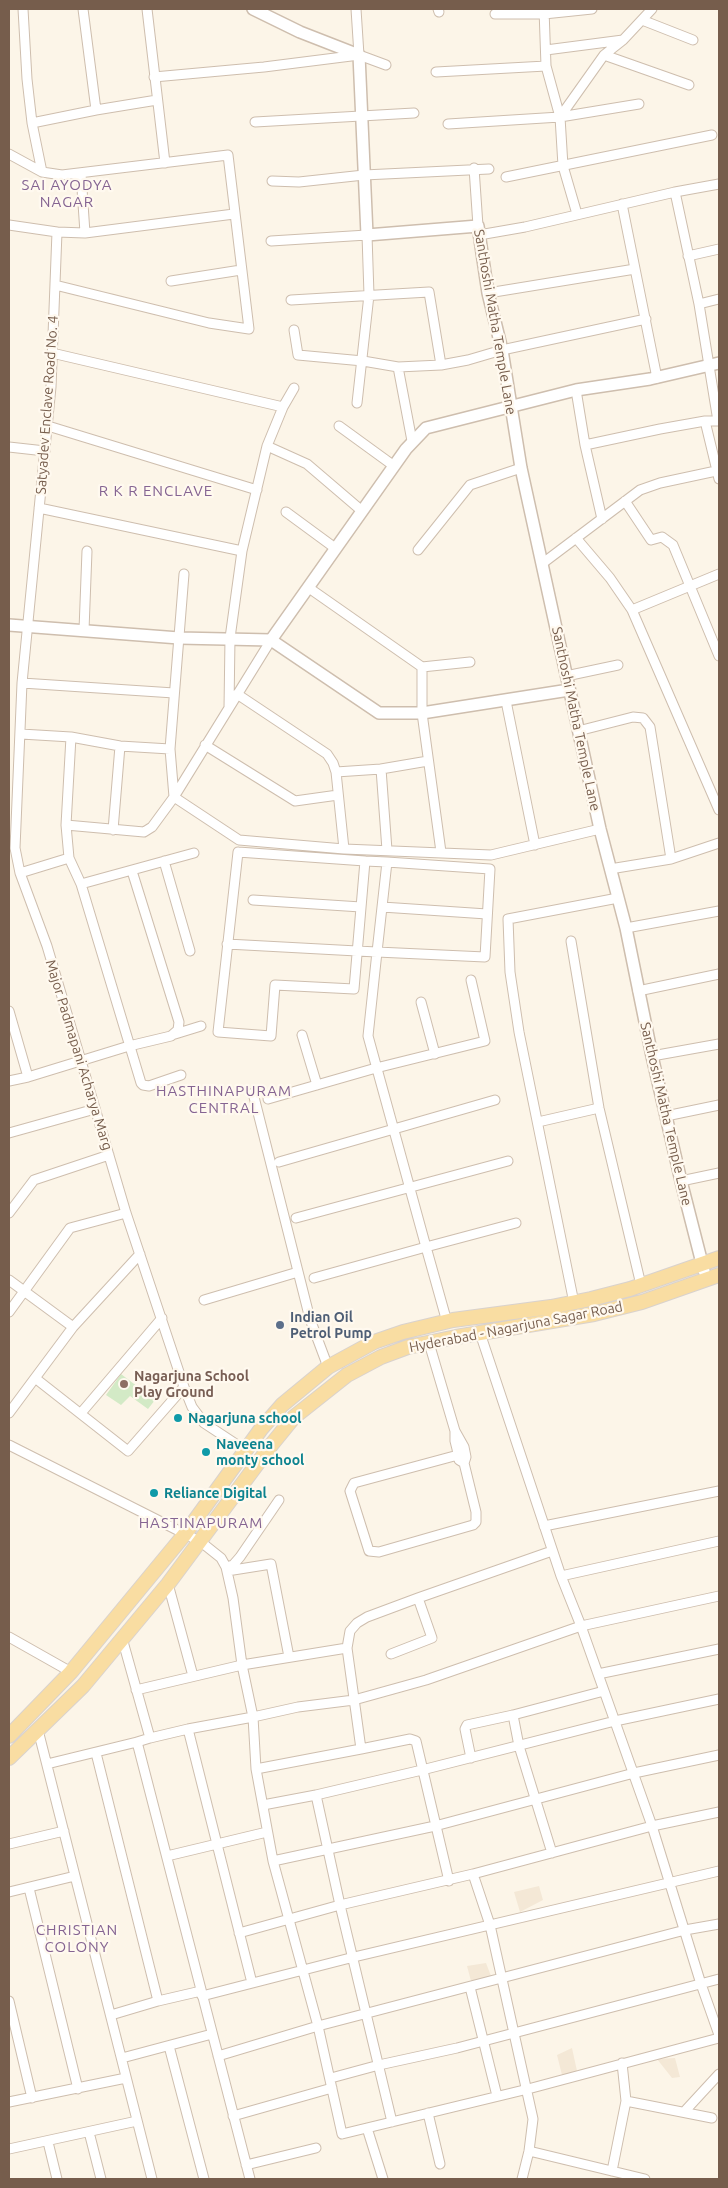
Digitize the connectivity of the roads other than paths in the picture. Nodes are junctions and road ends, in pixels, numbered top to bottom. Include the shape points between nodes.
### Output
1 (23, 9) edge
2 (84, 9) edge
3 (147, 9) edge
4 (253, 9) edge
5 (356, 9) edge
6 (592, 9) edge
7 (652, 9) edge
8 (544, 11) edge
9 (495, 14) dead end
10 (642, 20) junction
11 (623, 40) junction
12 (693, 40) dead end
13 (546, 50) junction
14 (359, 55) junction
15 (604, 55) junction
16 (386, 66) dead end
17 (546, 66) junction
18 (436, 72) dead end
19 (154, 78) junction
20 (689, 84) dead end
21 (157, 100) junction
22 (638, 104) dead end
23 (96, 110) junction
24 (414, 113) dead end
25 (361, 115) junction
26 (560, 116) junction
27 (255, 122) dead end
28 (32, 123) junction
29 (448, 124) dead end
30 (712, 135) dead end
31 (9, 154) edge
32 (165, 163) junction
33 (563, 166) junction
34 (474, 168) junction
35 (488, 169) dead end
36 (42, 172) junction
37 (81, 174) junction
38 (364, 175) junction
39 (506, 177) dead end
40 (272, 181) dead end
41 (719, 184) edge
42 (675, 192) junction
43 (622, 204) junction
44 (234, 214) junction
45 (577, 214) junction
46 (9, 225) edge
47 (479, 230) junction
48 (57, 232) junction
49 (85, 233) junction
50 (367, 236) junction
51 (272, 241) dead end
52 (719, 249) edge
53 (688, 256) junction
54 (241, 270) junction
55 (635, 270) junction
56 (171, 281) dead end
57 (55, 285) junction
58 (488, 293) junction
59 (369, 295) junction
60 (719, 299) edge
61 (291, 300) dead end
62 (699, 304) junction
63 (646, 319) junction
64 (294, 330) dead end
65 (502, 350) junction
66 (52, 353) junction
67 (363, 361) junction
68 (441, 364) junction
69 (714, 364) edge
70 (398, 367) junction
71 (657, 378) junction
72 (294, 388) dead end
73 (576, 390) junction
74 (358, 403) dead end
75 (283, 407) junction
76 (510, 408) junction
77 (705, 421) junction
78 (719, 421) edge
79 (48, 426) junction
80 (339, 426) dead end
81 (412, 441) junction
82 (585, 445) junction
83 (267, 446) junction
84 (9, 447) edge
85 (45, 452) junction
86 (394, 466) junction
87 (520, 468) junction
88 (718, 475) edge
89 (257, 490) junction
90 (625, 502) junction
91 (39, 508) junction
92 (362, 511) junction
93 (286, 512) dead end
94 (602, 519) junction
95 (576, 538) junction
96 (335, 548) junction
97 (418, 550) dead end
98 (88, 551) dead end
99 (242, 551) junction
100 (543, 563) junction
101 (184, 574) dead end
102 (719, 574) edge
103 (690, 586) junction
104 (309, 588) junction
105 (632, 610) junction
106 (9, 625) edge
107 (27, 626) junction
108 (84, 630) junction
109 (179, 638) junction
110 (230, 638) junction
111 (271, 640) junction
112 (716, 641) edge
113 (719, 656) edge
114 (470, 662) dead end
115 (618, 665) dead end
116 (422, 667) junction
117 (566, 676) junction
118 (22, 683) junction
119 (569, 690) junction
120 (174, 693) junction
121 (237, 694) junction
122 (506, 701) junction
123 (229, 708) junction
124 (422, 713) junction
125 (578, 731) junction
126 (21, 734) junction
127 (71, 737) junction
128 (205, 745) junction
129 (120, 746) junction
130 (170, 749) junction
131 (428, 761) junction
132 (381, 769) junction
133 (336, 772) junction
134 (9, 778) edge
135 (19, 780) junction
136 (338, 795) junction
137 (174, 797) junction
138 (719, 810) edge
139 (66, 825) junction
140 (12, 827) edge
141 (600, 829) junction
142 (113, 830) junction
143 (719, 842) edge
144 (535, 845) junction
145 (344, 849) junction
146 (387, 850) junction
147 (441, 852) junction
148 (194, 853) dead end
149 (69, 858) junction
150 (671, 859) junction
151 (164, 861) junction
152 (365, 861) junction
153 (387, 862) junction
154 (610, 869) junction
155 (132, 871) junction
156 (20, 873) junction
157 (82, 884) junction
158 (618, 898) junction
159 (253, 900) dead end
160 (361, 907) junction
161 (382, 907) junction
162 (719, 911) edge
163 (488, 914) junction
164 (626, 928) junction
165 (571, 941) dead end
166 (227, 944) junction
167 (190, 951) dead end
168 (357, 951) junction
169 (376, 952) junction
170 (719, 974) edge
171 (471, 980) dead end
172 (638, 991) junction
173 (421, 1002) dead end
174 (9, 1011) edge
175 (201, 1026) dead end
176 (175, 1034) junction
177 (302, 1035) dead end
178 (719, 1044) edge
179 (129, 1046) junction
180 (435, 1054) junction
181 (652, 1056) junction
182 (80, 1060) junction
183 (376, 1068) junction
184 (181, 1075) dead end
185 (28, 1077) junction
186 (9, 1081) edge
187 (318, 1085) junction
188 (253, 1093) dead end
189 (268, 1099) dead end
190 (495, 1100) dead end
191 (719, 1105) edge
192 (599, 1108) junction
193 (95, 1109) junction
194 (666, 1116) junction
195 (538, 1122) junction
196 (394, 1131) junction
197 (9, 1133) edge
198 (109, 1154) junction
199 (508, 1161) dead end
200 (279, 1162) dead end
201 (719, 1173) edge
202 (681, 1181) junction
203 (410, 1188) junction
204 (9, 1213) edge
205 (126, 1213) junction
206 (296, 1218) dead end
207 (516, 1223) dead end
208 (426, 1247) junction
209 (140, 1254) junction
210 (719, 1258) edge
211 (702, 1265) junction
212 (298, 1272) junction
213 (314, 1278) dead end
214 (713, 1278) edge
215 (9, 1280) edge
216 (641, 1285) junction
217 (24, 1291) junction
218 (204, 1300) dead end
219 (574, 1302) junction
220 (9, 1312) edge
221 (162, 1318) junction
222 (446, 1322) junction
223 (73, 1327) junction
224 (480, 1333) junction
225 (429, 1342) junction
226 (328, 1367) junction
227 (35, 1378) junction
228 (184, 1386) junction
229 (9, 1413) edge
230 (81, 1413) junction
231 (456, 1431) junction
232 (9, 1445) edge
233 (245, 1450) junction
234 (458, 1454) junction
235 (464, 1463) junction
236 (719, 1491) edge
237 (279, 1500) dead end
238 (544, 1526) junction
239 (185, 1534) junction
240 (719, 1541) edge
241 (201, 1542) junction
242 (552, 1551) junction
243 (226, 1569) junction
244 (561, 1576) junction
245 (168, 1584) junction
246 (719, 1596) edge
247 (418, 1598) junction
248 (581, 1626) junction
249 (9, 1637) edge
250 (122, 1638) junction
251 (346, 1648) junction
252 (719, 1649) edge
253 (391, 1654) dead end
254 (289, 1657) junction
255 (242, 1666) junction
256 (71, 1672) junction
257 (598, 1674) junction
258 (193, 1676) junction
259 (136, 1690) junction
260 (604, 1691) junction
261 (719, 1699) edge
262 (354, 1700) junction
263 (512, 1715) junction
264 (254, 1717) junction
265 (615, 1721) junction
266 (188, 1729) junction
267 (38, 1730) junction
268 (9, 1736) edge
269 (150, 1738) junction
270 (137, 1742) junction
271 (519, 1746) junction
272 (361, 1749) junction
273 (96, 1753) junction
274 (719, 1755) edge
275 (9, 1758) edge
276 (471, 1758) junction
277 (46, 1764) junction
278 (256, 1769) junction
279 (422, 1770) junction
280 (634, 1773) junction
281 (316, 1794) junction
282 (536, 1800) junction
283 (263, 1805) junction
284 (719, 1812) edge
285 (435, 1826) junction
286 (652, 1826) junction
287 (64, 1831) junction
288 (267, 1832) junction
289 (9, 1844) edge
290 (216, 1844) junction
291 (327, 1851) junction
292 (552, 1853) junction
293 (167, 1856) junction
294 (273, 1861) junction
295 (719, 1871) edge
296 (473, 1874) junction
297 (75, 1876) junction
298 (448, 1880) junction
299 (669, 1882) junction
300 (29, 1888) junction
301 (9, 1892) edge
302 (340, 1905) junction
303 (288, 1918) junction
304 (719, 1924) edge
305 (490, 1925) junction
306 (685, 1930) junction
307 (239, 1933) junction
308 (354, 1957) junction
309 (302, 1970) junction
310 (503, 1979) junction
311 (719, 1979) edge
312 (252, 1983) junction
313 (701, 1984) junction
314 (470, 1987) junction
315 (202, 1993) junction
316 (9, 2001) edge
317 (158, 2001) junction
318 (365, 2014) junction
319 (111, 2015) junction
320 (318, 2026) junction
321 (515, 2032) junction
322 (212, 2034) junction
323 (719, 2036) edge
324 (484, 2041) junction
325 (169, 2046) junction
326 (218, 2056) junction
327 (122, 2058) junction
328 (622, 2063) junction
329 (379, 2065) junction
330 (719, 2074) edge
331 (126, 2078) junction
332 (331, 2078) junction
333 (332, 2088) junction
334 (78, 2089) junction
335 (528, 2089) junction
336 (497, 2096) junction
337 (32, 2098) junction
338 (626, 2101) junction
339 (9, 2102) edge
340 (684, 2112) junction
341 (428, 2114) junction
342 (233, 2116) junction
343 (712, 2118) dead end
344 (137, 2121) junction
345 (392, 2122) junction
346 (366, 2128) junction
347 (88, 2132) junction
348 (48, 2142) junction
349 (316, 2148) dead end
350 (9, 2149) edge
351 (529, 2151) junction
352 (440, 2164) dead end
353 (246, 2165) junction
354 (612, 2171) junction
355 (57, 2179) edge
356 (101, 2179) edge
357 (152, 2179) edge
358 (204, 2179) edge
359 (250, 2179) edge
360 (383, 2179) edge
361 (522, 2179) edge
362 (645, 2179) edge

1 - 28 street via 26,79
2 - 23 street
3 - 19 street
4 - 14 street
5 - 14 street
6 - 8 street
7 - 10 street
8 - 9 street
8 - 13 street
10 - 11 street
10 - 12 street
11 - 13 street
11 - 15 street
13 - 17 street
14 - 16 street
14 - 19 street
14 - 25 street
15 - 20 street
15 - 26 street
17 - 18 street
17 - 26 street
19 - 21 street
21 - 23 street
21 - 32 street
22 - 26 street
23 - 28 street
24 - 25 street
25 - 27 street
25 - 38 street
26 - 29 street
26 - 33 street
28 - 36 street
30 - 33 street
31 - 36 street
32 - 37 street
32 - 44 street via 228,155
33 - 39 street
33 - 45 street
34 - 35 street
34 - 38 street
34 - 47 street, Santhoshi Matha Temple Lane
36 - 37 street
37 - 49 street
38 - 40 street via 299,182
38 - 50 street
41 - 42 street
42 - 43 street
42 - 53 street
43 - 45 street
43 - 55 street
44 - 49 street
44 - 54 street
45 - 47 street via 525,227
46 - 48 street
47 - 50 street
47 - 58 street, Santhoshi Matha Temple Lane
48 - 49 street
48 - 57 street, Satyadev Enclave Road No. 4
50 - 51 street
50 - 59 street
52 - 53 street
53 - 62 street
54 - 56 street
54 - 57 street via 249,329 209,323
55 - 58 street
55 - 63 street
57 - 66 street, Satyadev Enclave Road No. 4
58 - 65 street, Santhoshi Matha Temple Lane
59 - 61 street
59 - 67 street
59 - 68 street via 429,292
60 - 62 street
62 - 69 street
63 - 65 street
63 - 71 street
64 - 67 street via 298,355
65 - 68 street
65 - 76 street, Santhoshi Matha Temple Lane
66 - 75 street
66 - 79 street, Satyadev Enclave Road No. 4
67 - 70 street
67 - 74 street
68 - 70 street
69 - 71 street
69 - 78 street
70 - 81 street
71 - 73 street
72 - 75 street
73 - 76 street
73 - 82 street
75 - 83 street
76 - 81 street via 426,428
76 - 87 street, Santhoshi Matha Temple Lane
77 - 78 street
77 - 82 street
77 - 88 street
79 - 85 street, Satyadev Enclave Road No. 4
79 - 89 street
80 - 86 street
81 - 86 street
82 - 94 street
83 - 89 street
83 - 92 street via 306,464
84 - 85 street
85 - 91 street, Satyadev Enclave Road No. 4
86 - 92 street
87 - 97 street via 470,485
87 - 100 street, Santhoshi Matha Temple Lane
88 - 90 street via 660,483 640,490
89 - 99 street
90 - 94 street
90 - 103 street via 651,540 662,537 673,545
91 - 99 street
91 - 107 street, Satyadev Enclave Road No. 4
92 - 96 street
93 - 96 street
94 - 95 street
95 - 100 street
95 - 105 street
96 - 104 street
98 - 108 street
99 - 110 street
100 - 117 street, Santhoshi Matha Temple Lane
101 - 109 street
102 - 103 street
103 - 105 street
103 - 112 street
104 - 111 street
104 - 116 street
105 - 138 street
106 - 107 street
107 - 108 street
107 - 118 street, Major Padmapani Acharya Marg
108 - 109 street
109 - 110 street
109 - 120 street
110 - 111 street
110 - 123 street
111 - 121 street
111 - 124 street via 379,713
112 - 113 street
114 - 116 street
115 - 117 street
116 - 124 street
117 - 119 street, Santhoshi Matha Temple Lane
118 - 120 street
118 - 126 street, Major Padmapani Acharya Marg
119 - 122 street
119 - 125 street, Santhoshi Matha Temple Lane
120 - 130 street
121 - 123 street
121 - 133 street via 326,754
122 - 124 street
122 - 144 street
123 - 128 street
124 - 131 street
125 - 141 street, Santhoshi Matha Temple Lane
125 - 150 street via 633,717 643,718 650,727
126 - 127 street
126 - 135 street, Major Padmapani Acharya Marg
127 - 129 street
127 - 139 street
128 - 136 street via 295,801
128 - 137 street
129 - 130 street
129 - 142 street
130 - 137 street
131 - 132 street
131 - 147 street
132 - 133 street
132 - 146 street
133 - 136 street
134 - 135 street
135 - 140 street, Major Padmapani Acharya Marg
136 - 145 street
137 - 142 street via 152,827 144,832
137 - 145 street via 239,840
139 - 142 street
139 - 149 street
140 - 156 street, Major Padmapani Acharya Marg
141 - 144 street
141 - 154 street, Santhoshi Matha Temple Lane
143 - 150 street
144 - 147 street via 491,855
145 - 146 street
146 - 147 street
148 - 151 street
149 - 156 street
149 - 157 street
150 - 154 street
151 - 155 street
151 - 167 street
152 - 153 street
152 - 160 street
152 - 166 street via 238,852
153 - 161 street
153 - 163 street via 490,869
154 - 158 street, Santhoshi Matha Temple Lane
155 - 157 street
155 - 176 street via 179,1022
156 - 182 street, Major Padmapani Acharya Marg via 47,946
157 - 179 street
158 - 164 street, Santhoshi Matha Temple Lane
158 - 195 street via 508,919 510,972 518,1032
159 - 160 street
160 - 168 street
161 - 163 street
161 - 169 street
162 - 164 street
163 - 169 street via 485,957
164 - 172 street, Santhoshi Matha Temple Lane
165 - 192 street
166 - 168 street
166 - 168 street via 218,1032 271,1036 275,985 354,989
168 - 169 street
169 - 183 street via 368,1036
170 - 172 street
171 - 180 street via 485,1041
172 - 181 street, Santhoshi Matha Temple Lane
173 - 180 street
174 - 185 street
175 - 176 street
176 - 179 street
177 - 187 street
178 - 181 street
179 - 182 street
179 - 184 street via 143,1085
180 - 183 street
181 - 194 street, Santhoshi Matha Temple Lane
182 - 185 street
182 - 193 street, Major Padmapani Acharya Marg
183 - 187 street
183 - 196 street
185 - 186 street
187 - 189 street
188 - 212 street
190 - 196 street
191 - 194 street
192 - 195 street
192 - 216 street
193 - 197 street
193 - 198 street, Major Padmapani Acharya Marg
194 - 202 street, Santhoshi Matha Temple Lane
195 - 219 street
196 - 200 street
196 - 203 street
198 - 204 street via 34,1180
198 - 205 street, Major Padmapani Acharya Marg
199 - 203 street
201 - 202 street
202 - 211 street, Santhoshi Matha Temple Lane
203 - 206 street
203 - 208 street
205 - 209 street, Major Padmapani Acharya Marg
205 - 217 street via 70,1228
207 - 208 street
208 - 213 street
208 - 222 street
209 - 221 street, Major Padmapani Acharya Marg
209 - 223 street
210 - 211 main road, Hyderabad - Nagarjuna Sagar Road
211 - 214 street, Santhoshi Matha Temple Lane
211 - 216 main road, Hyderabad - Nagarjuna Sagar Road
212 - 218 street
212 - 226 street via 310,1319
214 - 224 main road, Hyderabad - Nagarjuna Sagar Road via 594,1314
215 - 217 street
216 - 219 main road, Hyderabad - Nagarjuna Sagar Road
217 - 220 street
217 - 223 street
219 - 222 main road, Hyderabad - Nagarjuna Sagar Road
221 - 228 street, Major Padmapani Acharya Marg
221 - 230 street
222 - 226 main road, Hyderabad - Nagarjuna Sagar Road via 374,1342
223 - 227 street
224 - 225 main road, Hyderabad - Nagarjuna Sagar Road
224 - 238 street
225 - 231 street
225 - 241 main road, Hyderabad - Nagarjuna Sagar Road via 381,1357 347,1375 294,1417
226 - 233 main road, Hyderabad - Nagarjuna Sagar Road via 282,1405
227 - 229 street
227 - 230 street
228 - 230 street via 128,1451
228 - 233 street, Major Padmapani Acharya Marg via 204,1423
231 - 234 street via 454,1441
231 - 235 street via 464,1446
232 - 239 street
233 - 239 main road, Hyderabad - Nagarjuna Sagar Road
234 - 235 street
234 - 235 street via 354,1483 350,1492 369,1551 379,1552 473,1525 476,1512
236 - 238 street
237 - 243 street via 240,1557
238 - 242 street
239 - 241 street
239 - 256 main road, Hyderabad - Nagarjuna Sagar Road
240 - 244 street
241 - 243 street via 214,1551
241 - 245 main road, Hyderabad - Nagarjuna Sagar Road
242 - 244 street
242 - 247 street
243 - 254 street via 271,1564
243 - 255 street
244 - 248 street
245 - 250 main road, Hyderabad - Nagarjuna Sagar Road
245 - 258 street
246 - 248 street
247 - 251 street via 357,1623 350,1631
247 - 253 street via 432,1638
248 - 257 street
248 - 262 street via 426,1680
249 - 256 street
250 - 259 street
250 - 267 main road, Hyderabad - Nagarjuna Sagar Road via 83,1686
251 - 254 street
251 - 262 street
252 - 257 street
254 - 255 street
255 - 258 street
255 - 264 street
256 - 268 main road, Hyderabad - Nagarjuna Sagar Road
257 - 260 street
258 - 259 street
259 - 269 street
260 - 263 street
260 - 265 street
261 - 265 street
262 - 264 street
262 - 272 street
263 - 271 street
263 - 276 street via 467,1725
264 - 266 street
264 - 278 street
265 - 271 street
265 - 280 street
266 - 269 street
266 - 290 street
267 - 275 main road, Hyderabad - Nagarjuna Sagar Road
267 - 277 street
269 - 270 street
270 - 273 street
270 - 293 street
271 - 276 street
271 - 282 street
272 - 278 street
272 - 279 street via 413,1739 418,1744
273 - 277 street
273 - 317 street
274 - 280 street
276 - 279 street
277 - 287 street
278 - 283 street
279 - 281 street
279 - 285 street
280 - 282 street
280 - 286 street
281 - 283 street
281 - 291 street
282 - 285 street
282 - 292 street
283 - 288 street
284 - 286 street
285 - 291 street
285 - 298 street
286 - 292 street
286 - 299 street
287 - 289 street
287 - 297 street
288 - 290 street
288 - 294 street
290 - 293 street
290 - 307 street
291 - 294 street
291 - 302 street
292 - 296 street
293 - 315 street
294 - 303 street
295 - 299 street
296 - 298 street
296 - 305 street
297 - 300 street
297 - 319 street
298 - 302 street
299 - 305 street
299 - 306 street
300 - 301 street
300 - 334 street
302 - 303 street
302 - 308 street
303 - 307 street
303 - 309 street
304 - 306 street
305 - 308 street
305 - 310 street
306 - 310 street
306 - 313 street
307 - 312 street
308 - 309 street
308 - 318 street
309 - 312 street
309 - 320 street
310 - 314 street
310 - 321 street
311 - 313 street
312 - 315 street
313 - 321 street
313 - 323 street
314 - 318 street
314 - 324 street
315 - 317 street
315 - 322 street
316 - 337 street
317 - 319 street
318 - 320 street
318 - 329 street
319 - 327 street
320 - 326 street
320 - 332 street
321 - 324 street
321 - 335 street
322 - 325 street
322 - 326 street
323 - 328 street
324 - 329 street
324 - 336 street
325 - 327 street
325 - 358 street
326 - 342 street
327 - 331 street
328 - 335 street
328 - 338 street
329 - 332 street
329 - 345 street
330 - 340 street
331 - 334 street
331 - 344 street
332 - 333 street
333 - 342 street
333 - 346 street via 342,2134
334 - 337 street
335 - 336 street
335 - 351 street via 533,2119
336 - 341 street
337 - 339 street
338 - 340 street
338 - 354 street
340 - 343 street
341 - 345 street
341 - 352 street
342 - 353 street
344 - 347 street
344 - 357 street
345 - 346 street
346 - 360 street
347 - 348 street
347 - 356 street
348 - 350 street
348 - 355 street
349 - 353 street
351 - 354 street
351 - 361 street
353 - 359 street
354 - 362 street

